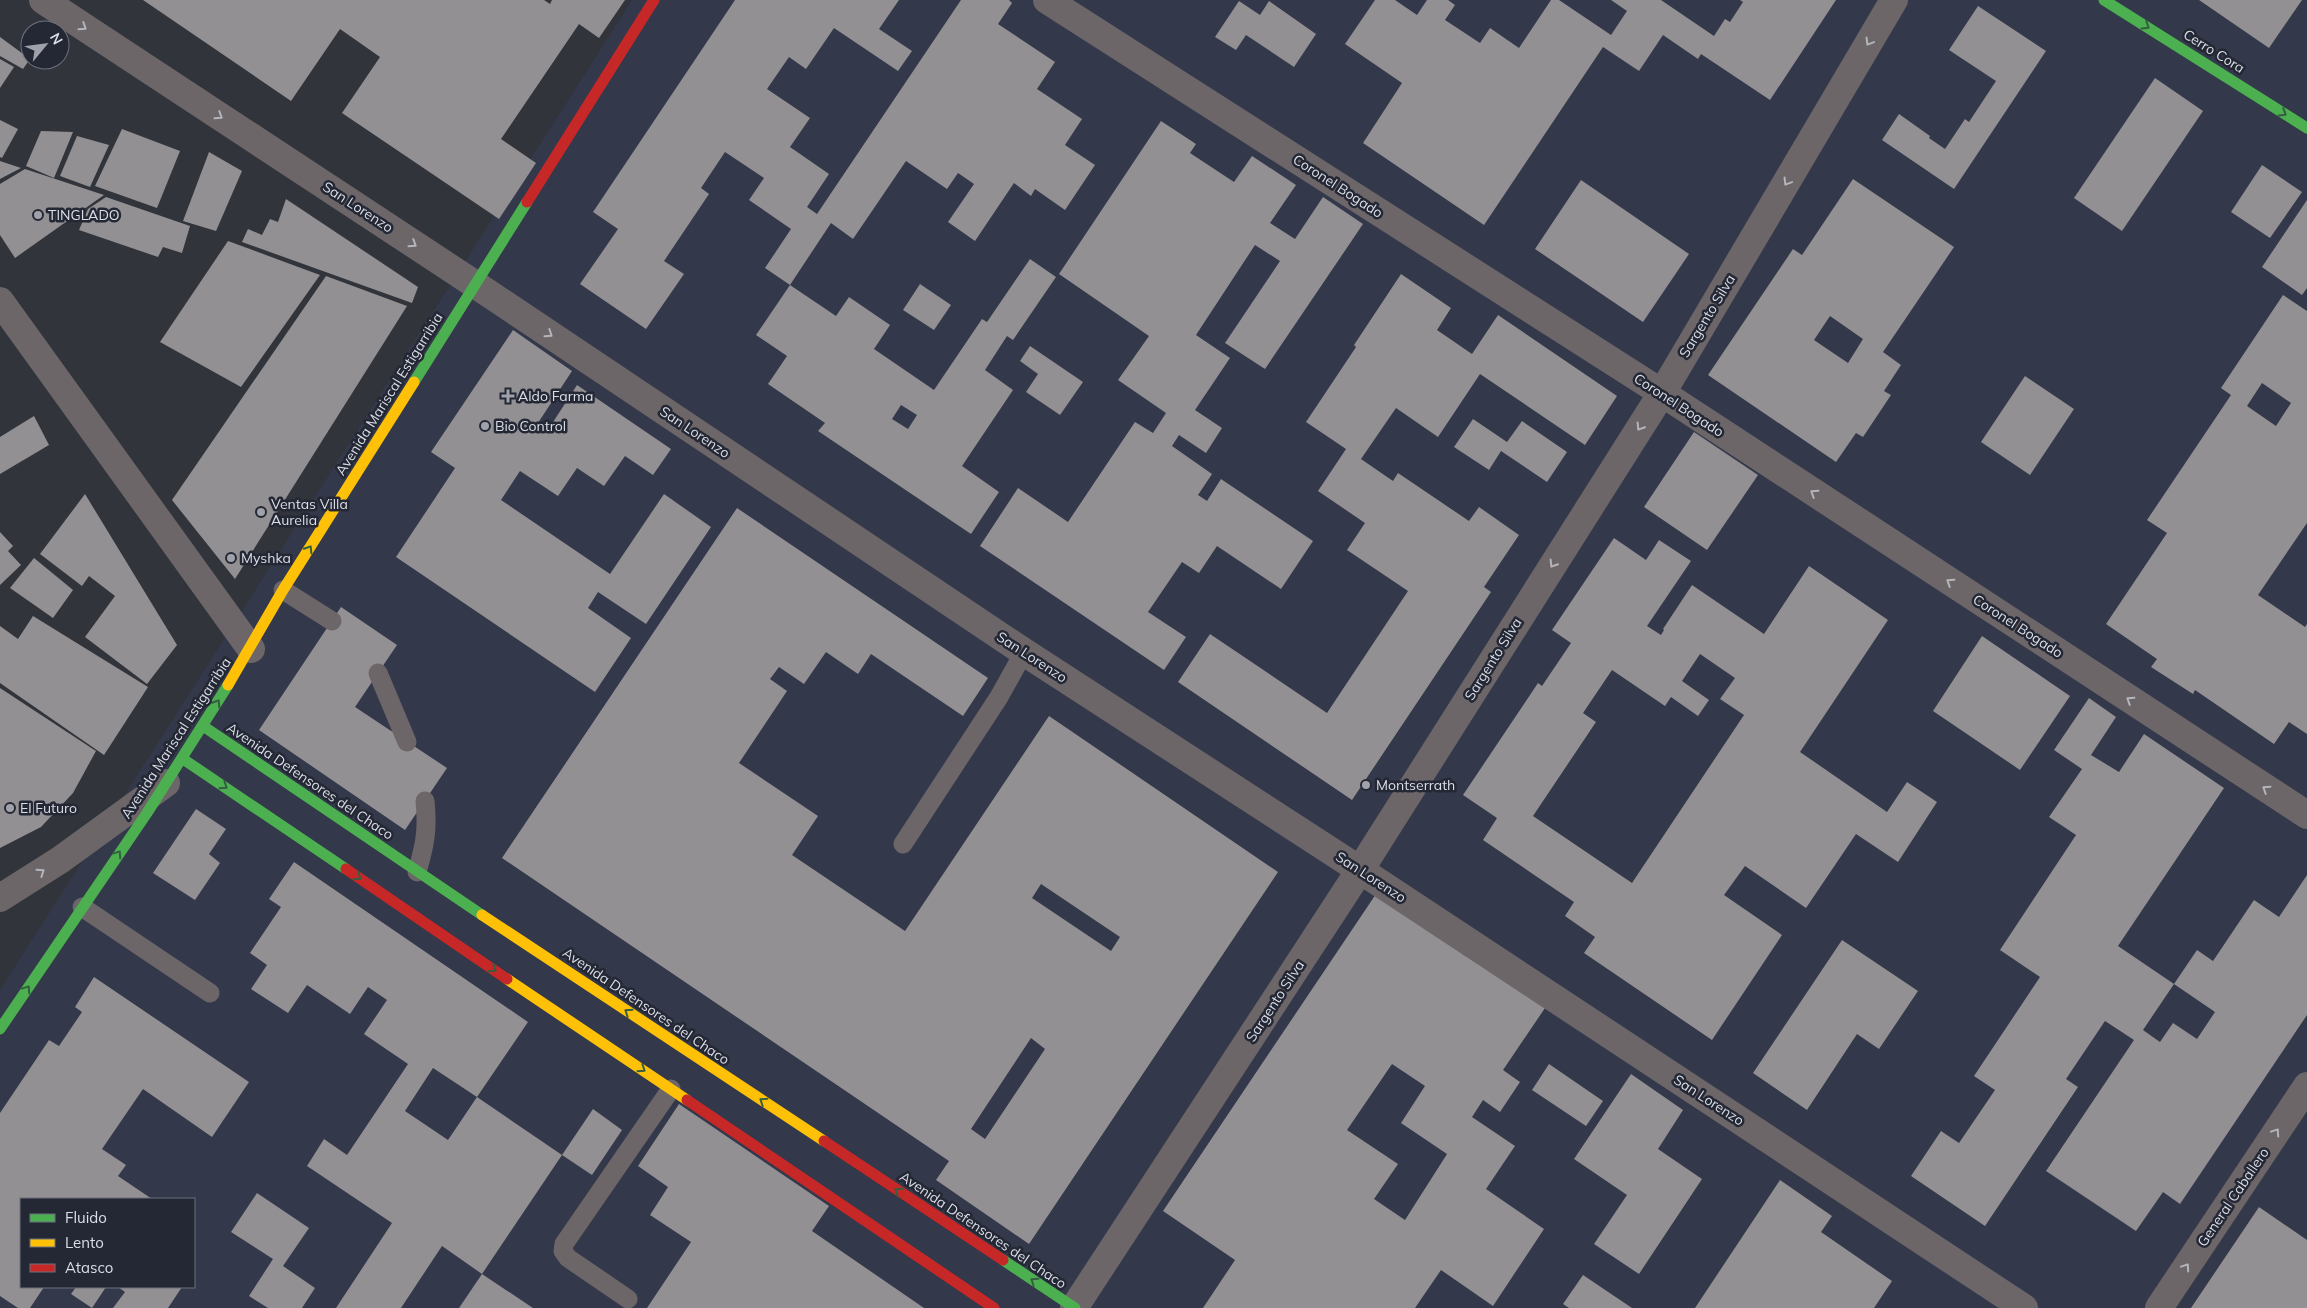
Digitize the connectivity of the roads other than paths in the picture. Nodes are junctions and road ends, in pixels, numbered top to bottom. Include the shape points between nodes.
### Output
1 (43, 0) edge
2 (654, 0) edge
3 (1048, 0) edge
4 (1894, 0) edge
5 (2104, 0) edge
6 (2307, 128) edge
7 (476, 285) junction
8 (0, 301) edge
9 (1662, 393) junction
10 (283, 590) junction
11 (332, 621) dead end
12 (251, 650) junction
13 (1024, 652) junction
14 (378, 673) dead end
15 (203, 726) junction
16 (408, 742) dead end
17 (183, 759) junction
18 (166, 783) junction
19 (425, 801) dead end
20 (2307, 816) edge
21 (903, 844) dead end
22 (1360, 870) junction
23 (417, 872) junction
24 (0, 898) edge
25 (82, 907) junction
26 (210, 993) dead end
27 (0, 1029) edge
28 (2307, 1086) edge
29 (671, 1089) junction
30 (628, 1299) dead end
31 (994, 1308) edge
32 (1074, 1308) edge
33 (2024, 1308) edge
34 (2159, 1308) edge

1 -> 7 street, San Lorenzo
2 - 7 main road, Avenida Mariscal Estigarribia
3 - 9 street, Coronel Bogado
4 -> 9 street, Sargento Silva
5 -> 6 main road, Cerro Cora
10 -> 7 main road, Avenida Mariscal Estigarribia
7 -> 13 street, San Lorenzo
8 - 12 street
20 -> 9 street, Coronel Bogado
9 -> 22 street, Sargento Silva
10 - 11 lane
10 - 12 main road, Avenida Mariscal Estigarribia
15 -> 12 main road, Avenida Mariscal Estigarribia
13 - 21 lane via 999,697
13 - 22 street, San Lorenzo
14 - 16 lane
15 - 17 main road, Avenida Mariscal Estigarribia
15 - 23 main road, Avenida Defensores del Chaco
17 - 18 main road, Avenida Mariscal Estigarribia
17 -> 29 main road
24 -> 18 street via 60,860
25 -> 18 main road, Avenida Mariscal Estigarribia
19 - 23 lane via 425,845
22 - 32 street, Sargento Silva
22 - 33 street, San Lorenzo
32 -> 23 main road, Avenida Defensores del Chaco
25 - 26 lane
27 -> 25 main road, Avenida Mariscal Estigarribia
34 -> 28 street, General Caballero
29 - 30 lane via 564,1244 563,1251 568,1258
29 - 31 main road

